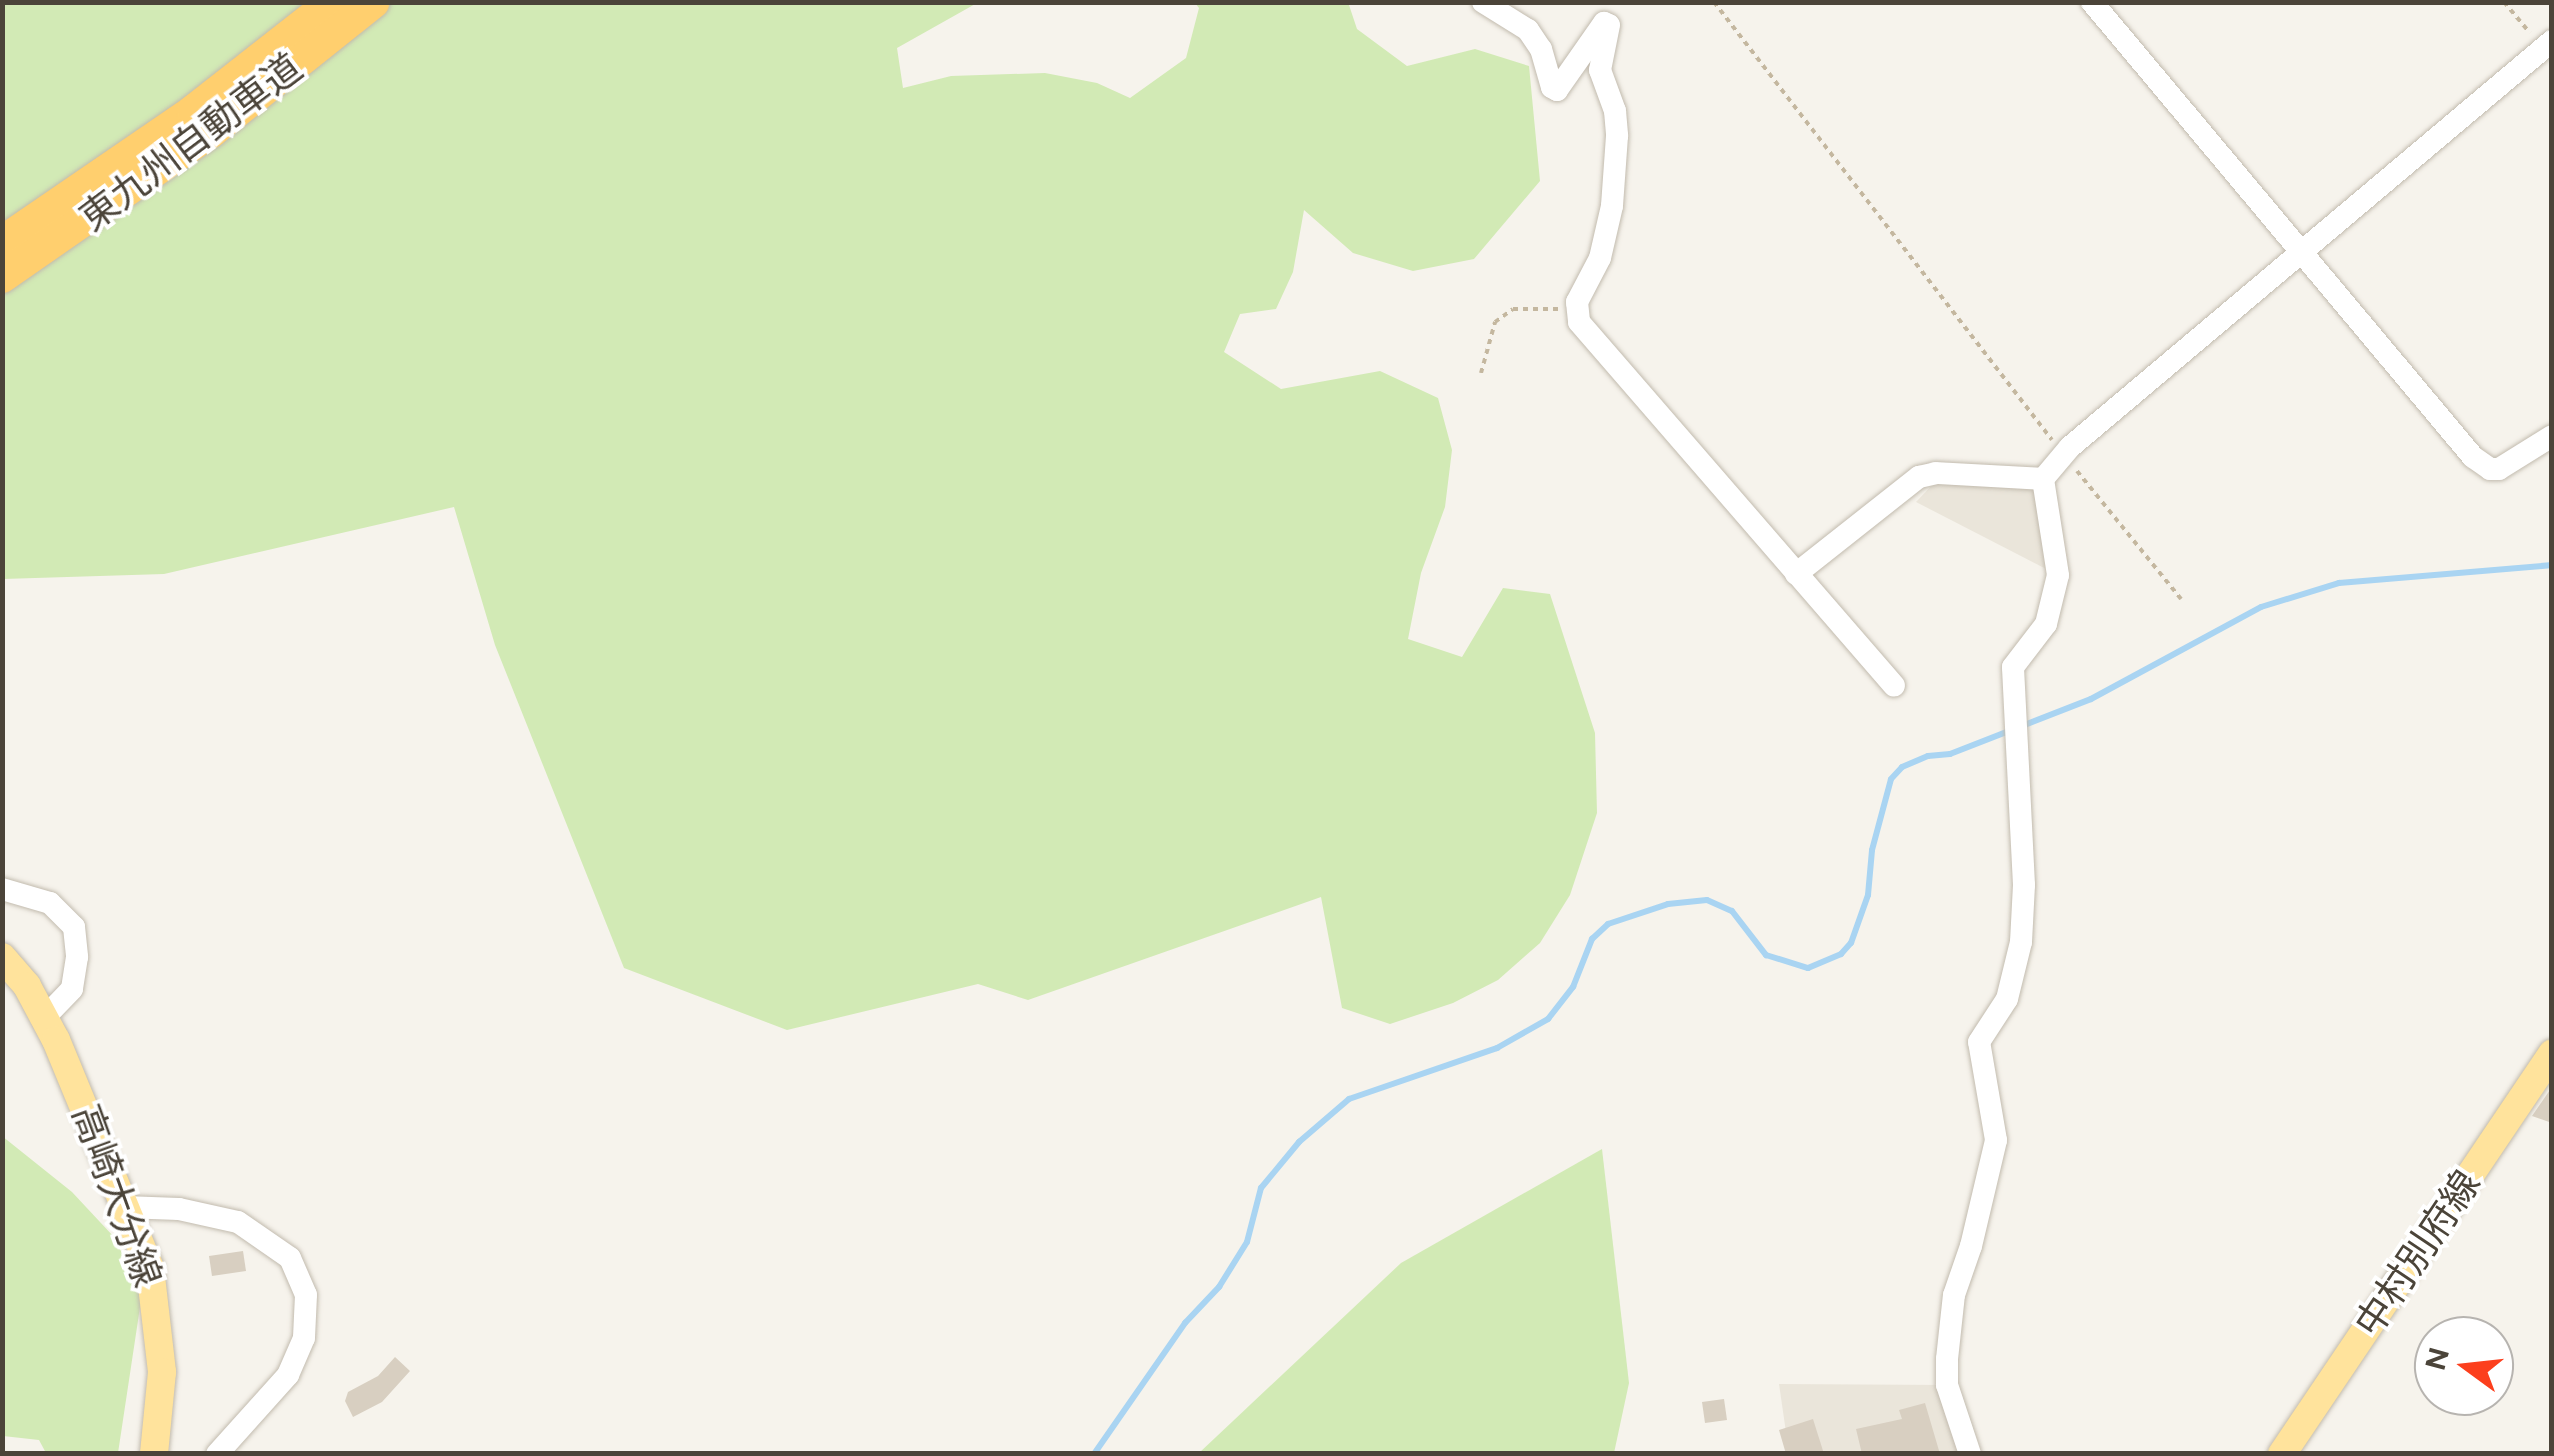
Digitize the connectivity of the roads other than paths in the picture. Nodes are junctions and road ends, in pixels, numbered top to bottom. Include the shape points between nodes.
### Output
1 (332, 2) edge
2 (374, 2) edge
3 (1483, 2) edge
4 (2092, 2) edge
5 (2547, 45) edge
6 (65, 219) junction
7 (2, 242) edge
8 (2303, 250) junction
9 (2, 276) edge
10 (2552, 436) edge
11 (2043, 479) junction
12 (1796, 574) junction
13 (1894, 686) dead end
14 (2, 890) edge
15 (2, 957) edge
16 (45, 1018) junction
17 (2552, 1053) edge
18 (124, 1207) junction
19 (154, 1454) edge
20 (217, 1454) edge
21 (1970, 1454) edge
22 (2282, 1454) edge

1 - 6 highway, 東九州自動車道
2 - 6 highway, 東九州自動車道 via 211,132
3 - 12 street via 1528,30 1558,90 1604,23 1609,25 1600,70 1617,136 1612,206 1600,258 1577,302 1579,322
4 - 8 street
5 - 8 street
6 - 7 highway, 東九州自動車道
6 - 9 highway, 東九州自動車道
8 - 10 street via 2482,464 2510,466
8 - 11 street via 2063,454
11 - 12 street via 1920,477
11 - 21 street via 2058,575 2046,624 2013,668 2021,942 2006,999 1980,1042 1996,1140 1954,1296 1947,1359 1947,1384
12 - 13 street
14 - 16 street via 50,903 74,927 72,989
15 - 16 main road, 高崎大分線
16 - 18 main road, 高崎大分線
17 - 22 main road, 中村別府線
18 - 19 main road, 高崎大分線 via 150,1268 158,1318 162,1372
18 - 20 street via 178,1208 238,1222 290,1258 306,1295 304,1338 288,1375

